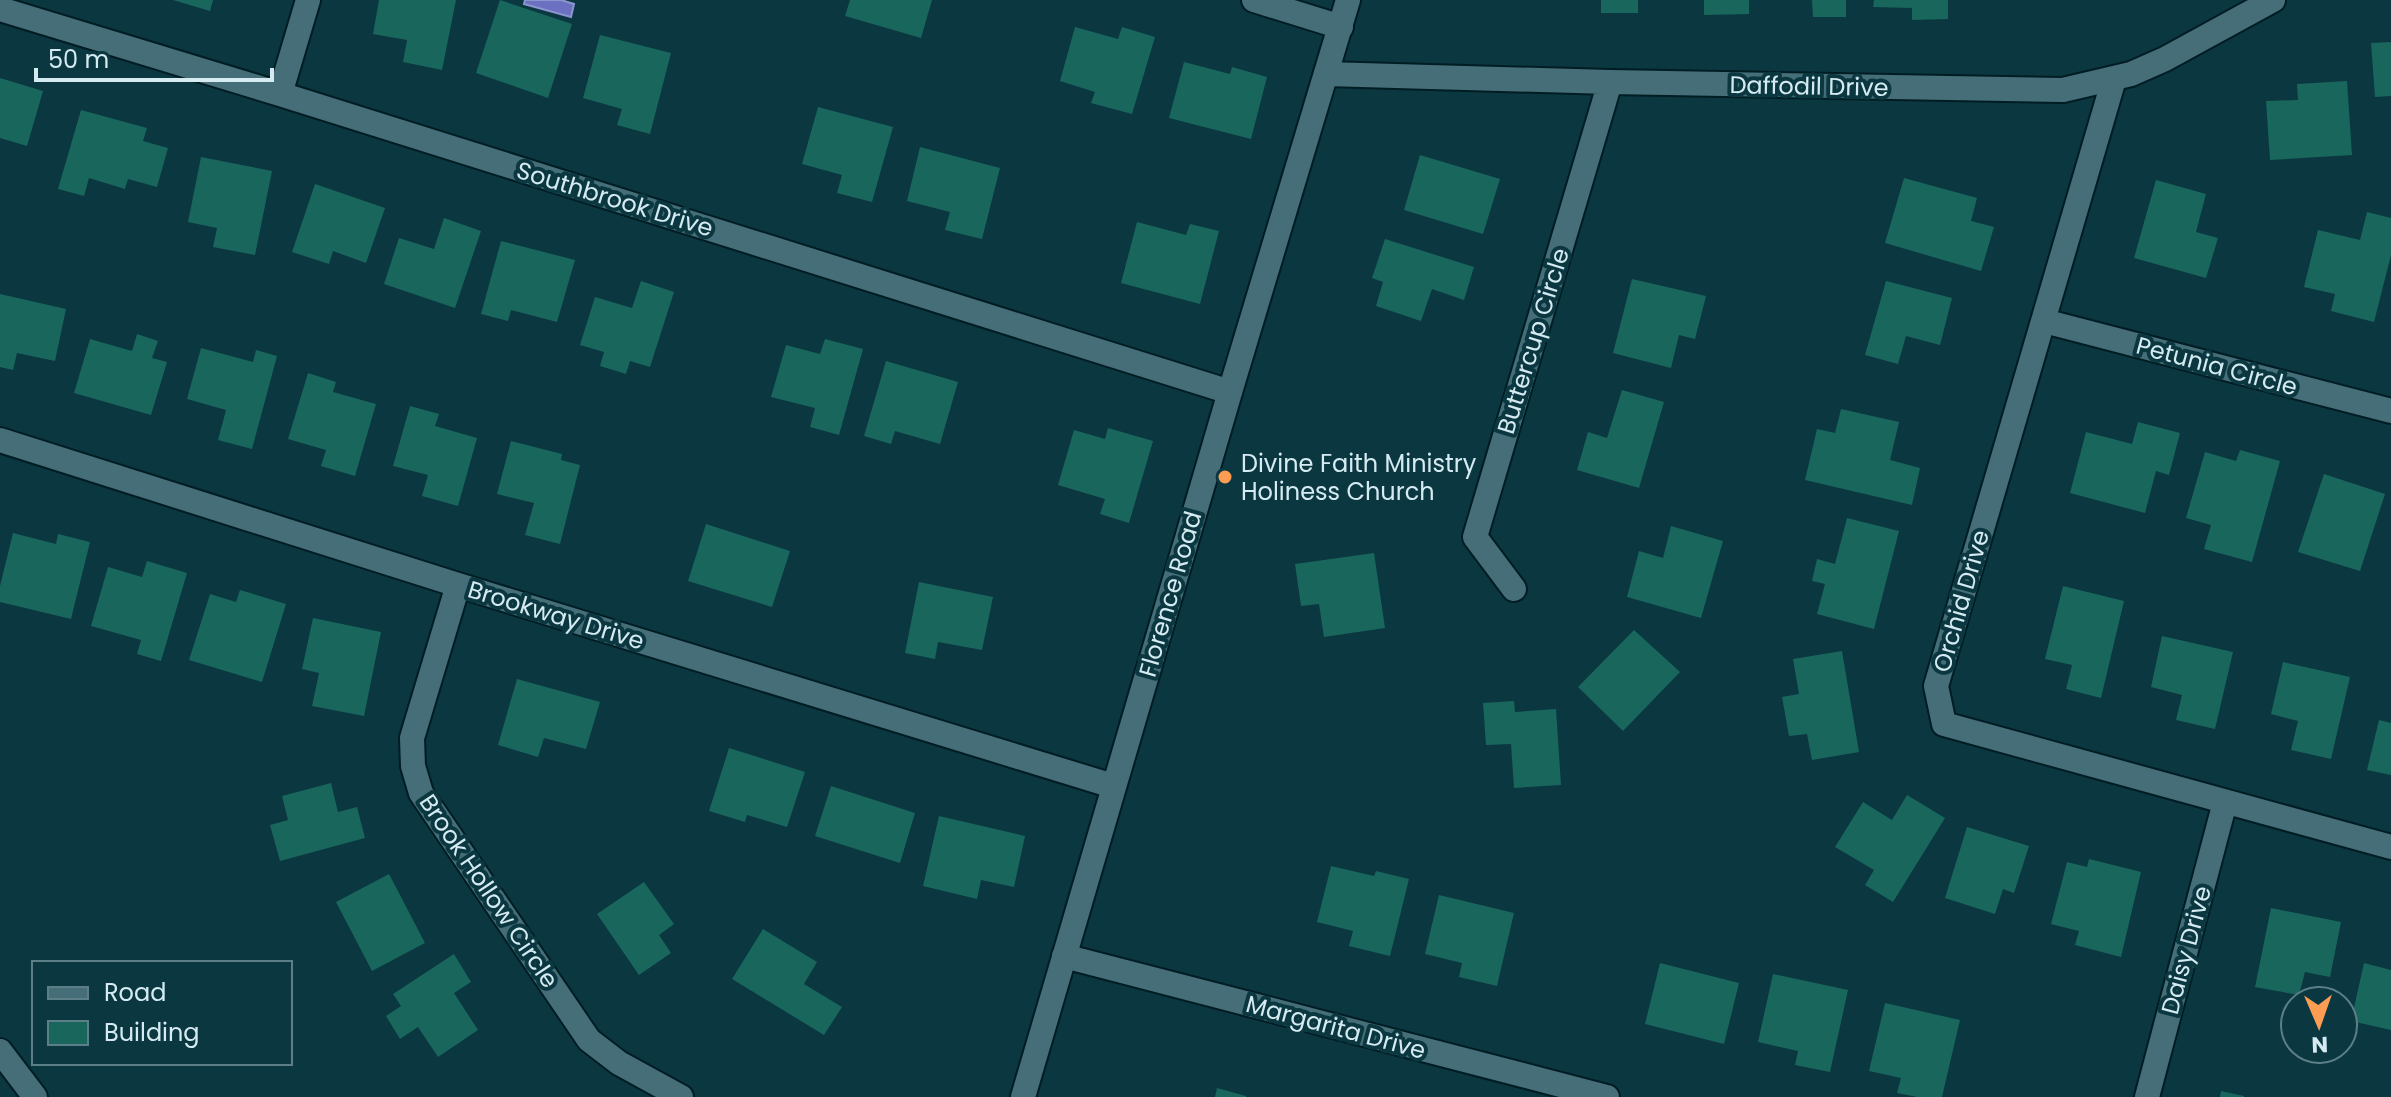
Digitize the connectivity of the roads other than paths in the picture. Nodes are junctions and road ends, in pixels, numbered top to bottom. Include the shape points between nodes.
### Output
1 (308, 0) edge
2 (1254, 0) edge
3 (1348, 0) edge
4 (2273, 0) edge
5 (0, 9) edge
6 (1341, 27) junction
7 (1326, 74) junction
8 (2114, 79) junction
9 (1610, 82) junction
10 (280, 94) junction
11 (2044, 321) junction
12 (1230, 392) junction
13 (2391, 411) edge
14 (0, 440) edge
15 (458, 585) junction
16 (1514, 589) dead end
17 (1113, 786) junction
18 (2225, 802) junction
19 (2391, 847) edge
20 (1064, 956) junction
21 (0, 1051) edge
22 (35, 1097) edge
23 (681, 1097) edge
24 (1023, 1097) edge
25 (1607, 1097) edge
26 (2147, 1097) edge

1 - 10 street
2 - 6 street
3 - 6 street, Florence Road
4 - 8 street, Daffodil Drive via 2165,59
5 - 10 street, Southbrook Drive
6 - 7 street, Florence Road
7 - 9 street, Daffodil Drive
7 - 12 street, Florence Road
8 - 9 street, Daffodil Drive via 2063,90
8 - 11 street, Orchid Drive
9 - 16 street, Buttercup Circle via 1475,537
10 - 12 street, Southbrook Drive
11 - 13 street, Petunia Circle
11 - 18 street, Orchid Drive via 1936,686 1944,724
12 - 17 street, Florence Road
14 - 15 street, Brookway Drive
15 - 17 street, Brookway Drive
15 - 23 street, Brook Hollow Circle via 412,738 421,793 589,1040
17 - 20 street, Florence Road
18 - 19 street, Orchid Drive
18 - 26 street, Daisy Drive
20 - 24 street, Florence Road
20 - 25 street, Margarita Drive
21 - 22 street

